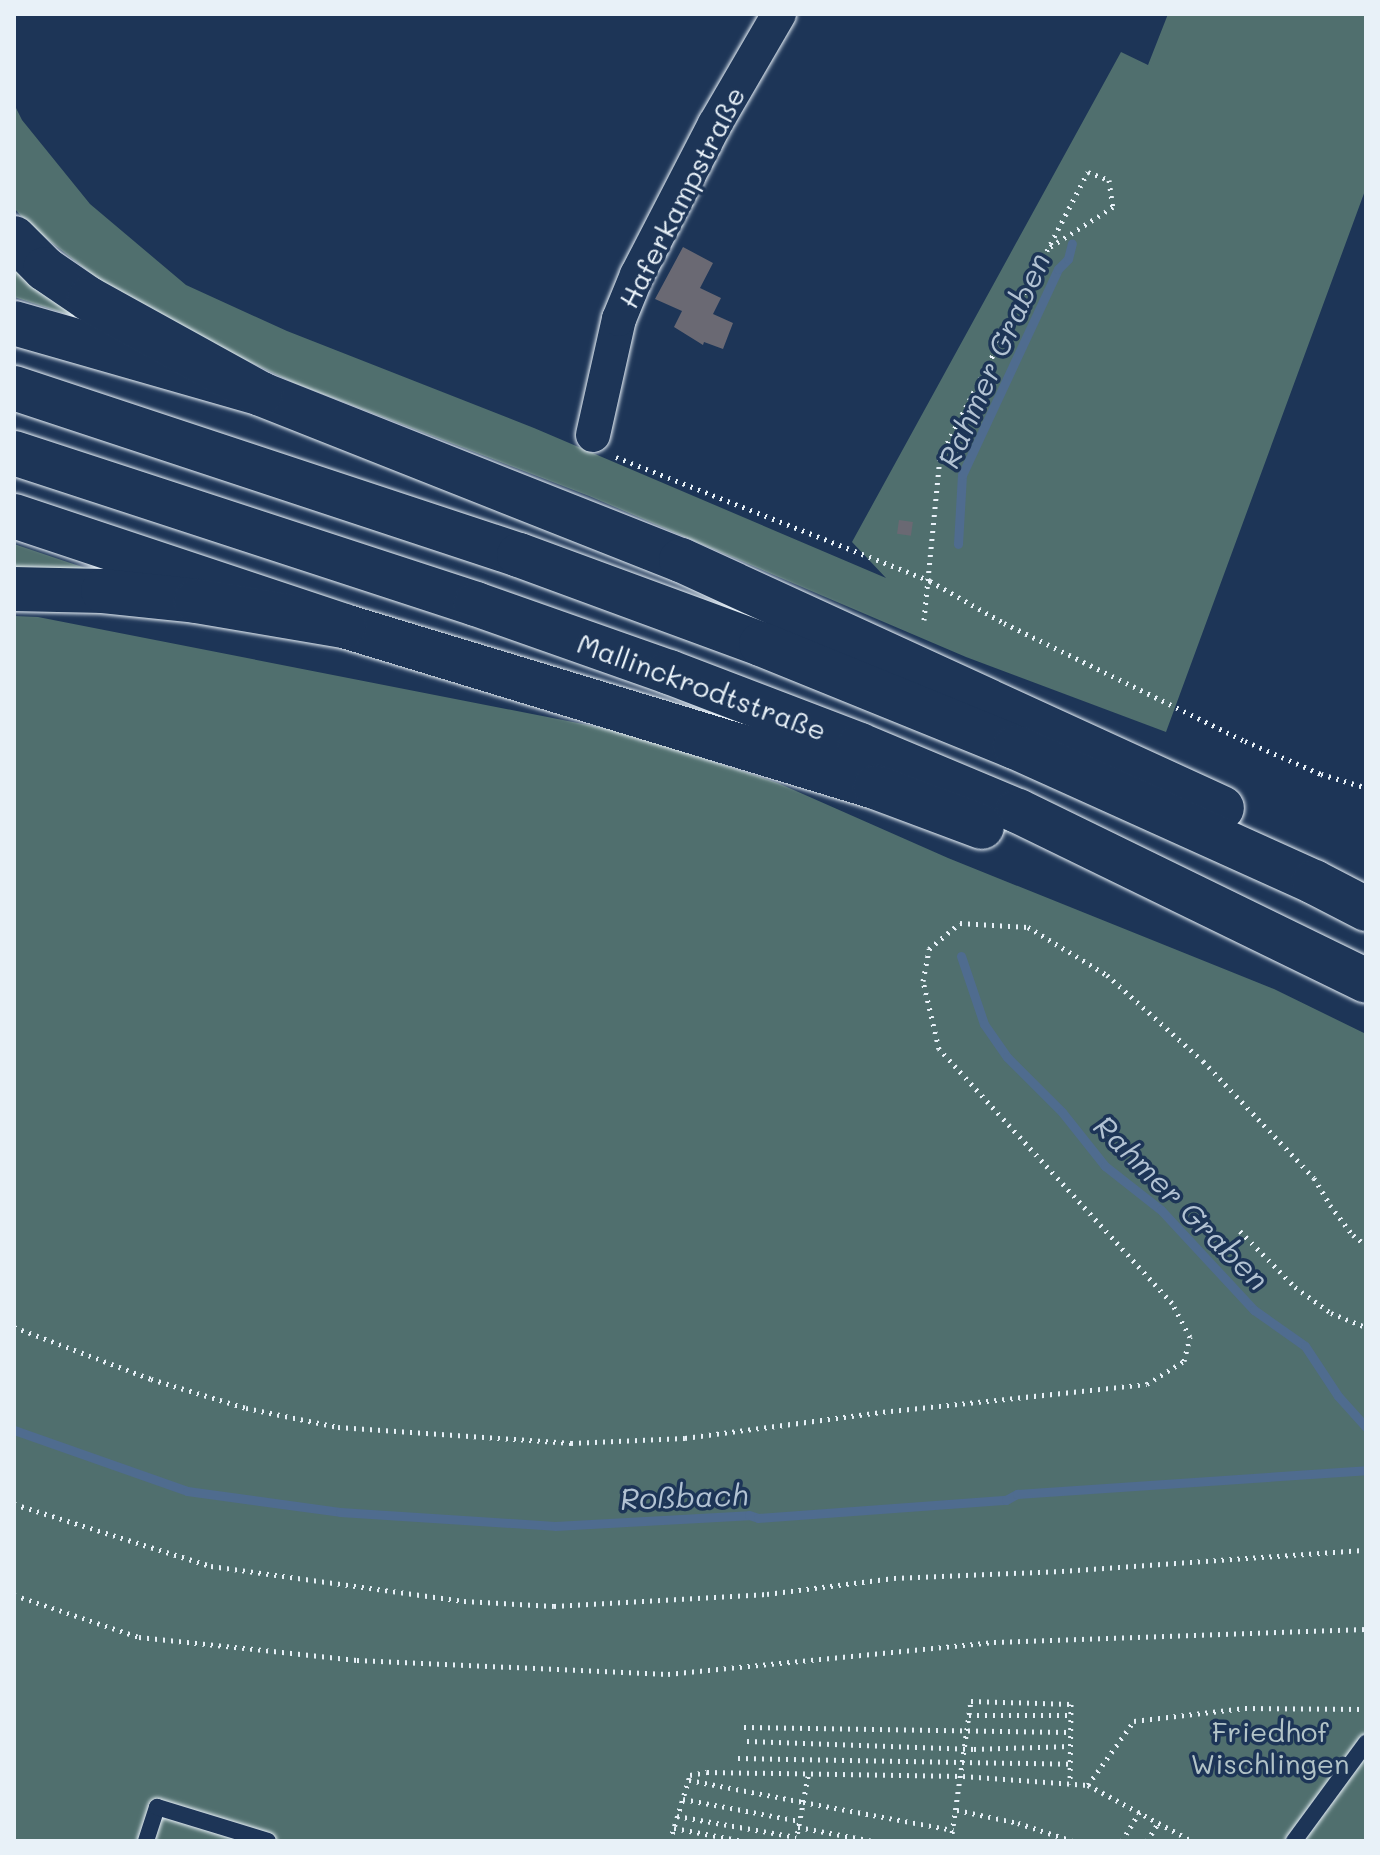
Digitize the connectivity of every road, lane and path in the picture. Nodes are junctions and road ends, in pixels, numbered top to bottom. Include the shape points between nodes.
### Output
1 (779, 14) edge
2 (14, 238) edge
3 (1050, 247) junction
4 (14, 323) edge
5 (14, 388) edge
6 (261, 394) junction
7 (593, 435) joint
8 (14, 453) edge
9 (14, 516) edge
10 (930, 581) junction
11 (14, 589) edge
12 (924, 620) dead end
13 (344, 626) junction
14 (1364, 787) edge
15 (1314, 882) junction
16 (1366, 909) edge
17 (1303, 948) junction
18 (1366, 981) edge
19 (1240, 1231) dead end
20 (1366, 1245) edge
21 (14, 1327) edge
22 (1366, 1327) edge
23 (14, 1504) edge
24 (1366, 1550) edge
25 (14, 1595) edge
26 (1366, 1629) edge
27 (1366, 1709) edge
28 (969, 1715) junction
29 (1071, 1715) junction
30 (744, 1727) dead end
31 (1070, 1732) junction
32 (967, 1733) junction
33 (747, 1741) dead end
34 (1366, 1743) edge
35 (1070, 1746) junction
36 (966, 1748) junction
37 (738, 1758) dead end
38 (964, 1762) junction
39 (1070, 1764) junction
40 (808, 1776) junction
41 (963, 1776) junction
42 (689, 1780) junction
43 (1070, 1784) junction
44 (1088, 1785) junction
45 (683, 1799) junction
46 (803, 1802) junction
47 (957, 1810) junction
48 (1140, 1811) junction
49 (677, 1816) junction
50 (1159, 1822) junction
51 (799, 1824) junction
52 (674, 1828) junction
53 (953, 1830) junction
54 (796, 1839) edge
55 (1188, 1840) edge
56 (146, 1841) edge
57 (268, 1841) edge
58 (670, 1841) edge
59 (743, 1841) edge
60 (873, 1841) edge
61 (951, 1841) edge
62 (1073, 1841) edge
63 (1122, 1841) edge
64 (1147, 1841) edge
65 (1294, 1841) edge

1 - 7 street, Haferkampstraße via 637,275 619,319
2 - 6 highway via 45,269 89,299
3 - 3 path via 1088,172 1109,180 1113,207
3 - 10 path via 940,457
4 - 6 highway
5 - 15 highway, Mallinckrodtstraße via 519,555 761,644 1015,747
6 - 15 highway via 681,560 1221,806
7 - 10 path via 603,452
8 - 17 highway, Mallinckrodtstraße via 683,677 1018,811
9 - 13 highway
10 - 12 path
10 - 14 path via 1245,741
11 - 13 highway via 196,601
13 - 17 highway via 875,787
15 - 16 highway, Mallinckrodtstraße
17 - 18 highway, Mallinckrodtstraße
19 - 22 path via 1295,1287 1331,1313
20 - 21 path via 1337,1215 1314,1178 1213,1072 1107,975 1028,927 960,923 929,949 923,981 939,1049 1172,1303 1190,1337 1184,1361 1147,1384 685,1438 571,1443 338,1427 277,1415 151,1379
23 - 24 path via 211,1566 464,1601 554,1606 767,1594 894,1578
25 - 26 path via 139,1637 357,1660 668,1674 994,1642
27 - 44 path via 1245,1708 1134,1721
28 - 29 path
28 - 29 path via 971,1701 1071,1704
28 - 32 path
29 - 31 path
30 - 32 path
31 - 32 path
31 - 35 path
32 - 36 path
33 - 36 path
34 - 65 lane
35 - 36 path
35 - 39 path
36 - 38 path
37 - 38 path
38 - 39 path
38 - 41 path
39 - 43 path
40 - 41 path
40 - 42 path via 707,1772 690,1775
40 - 46 path
41 - 43 path
41 - 47 path
42 - 45 path
42 - 46 path
43 - 44 path
44 - 48 path
45 - 49 path
45 - 51 path
46 - 51 path
46 - 53 path
47 - 53 path
47 - 62 path
48 - 50 path
48 - 63 path
49 - 52 path
49 - 54 path
50 - 55 path
50 - 64 path
51 - 54 path
51 - 60 path
52 - 58 path
52 - 59 path
53 - 61 path
56 - 57 lane via 157,1807

